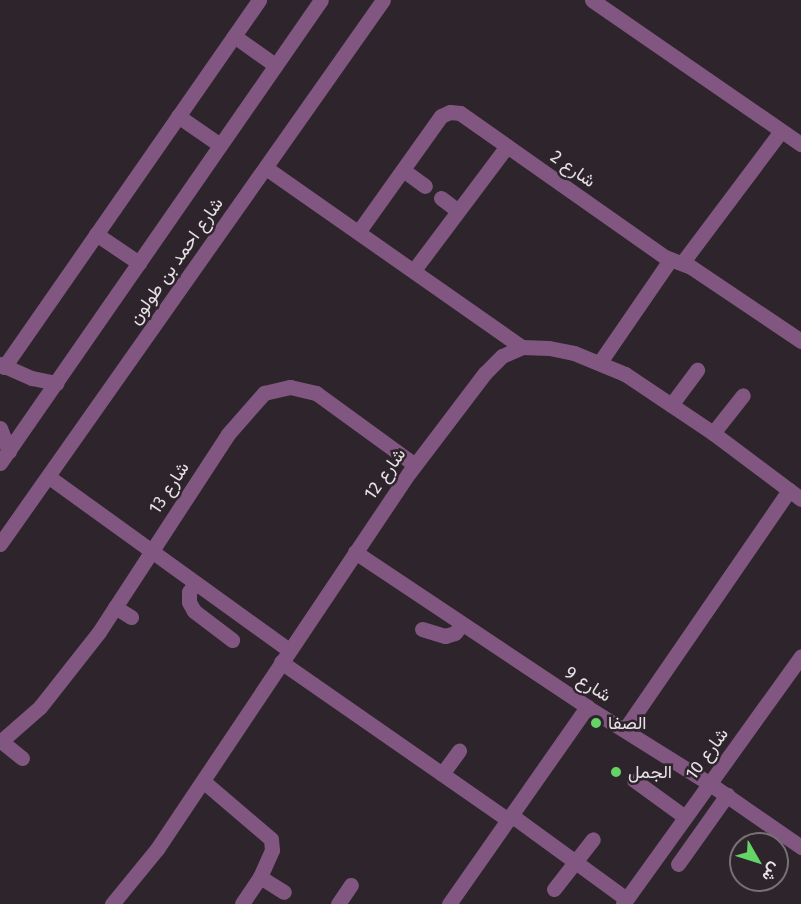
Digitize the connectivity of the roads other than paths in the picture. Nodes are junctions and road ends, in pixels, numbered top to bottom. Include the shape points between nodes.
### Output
1 (259, 0) edge
2 (321, 0) edge
3 (383, 0) edge
4 (592, 0) edge
5 (234, 36) junction
6 (275, 65) junction
7 (178, 116) junction
8 (781, 131) junction
9 (801, 144) edge
10 (220, 145) junction
11 (507, 146) junction
12 (266, 168) junction
13 (403, 170) junction
14 (425, 186) dead end
15 (441, 198) dead end
16 (458, 211) junction
17 (358, 231) junction
18 (96, 234) junction
19 (676, 261) junction
20 (139, 263) junction
21 (414, 270) junction
22 (801, 341) edge
23 (522, 347) junction
24 (600, 362) junction
25 (2, 366) edge
26 (697, 370) dead end
27 (56, 383) junction
28 (743, 394) dead end
29 (671, 405) junction
30 (0, 428) edge
31 (713, 433) junction
32 (4, 457) edge
33 (415, 465) junction
34 (49, 477) junction
35 (795, 494) edge
36 (0, 544) edge
37 (151, 552) junction
38 (355, 552) junction
39 (195, 583) junction
40 (115, 607) junction
41 (131, 617) dead end
42 (462, 624) junction
43 (422, 629) dead end
44 (232, 640) dead end
45 (285, 656) junction
46 (801, 656) edge
47 (586, 707) junction
48 (625, 729) junction
49 (1, 741) edge
50 (459, 751) dead end
51 (22, 759) dead end
52 (442, 774) junction
53 (634, 780) dead end
54 (203, 781) junction
55 (710, 784) junction
56 (727, 795) junction
57 (509, 817) junction
58 (685, 817) junction
59 (593, 839) dead end
60 (801, 847) edge
61 (575, 861) junction
62 (678, 864) dead end
63 (260, 877) junction
64 (351, 885) dead end
65 (554, 889) dead end
66 (284, 892) dead end
67 (625, 901) edge
68 (112, 904) edge
69 (242, 904) edge
70 (338, 904) edge
71 (449, 904) edge

1 - 5 street
2 - 6 street, شارع احمد بن طولون
3 - 12 street, شارع احمد بن طولون
4 - 8 street
5 - 6 street
5 - 7 street
6 - 10 street, شارع احمد بن طولون
7 - 10 street
7 - 18 street
8 - 9 street
8 - 19 street
10 - 20 street, شارع احمد بن طولون
11 - 13 street, شارع 2 via 460,113 450,112 441,116
11 - 16 street
11 - 19 street, شارع 2
12 - 17 street
12 - 34 street, شارع احمد بن طولون
13 - 14 street
13 - 17 street, شارع 2
15 - 16 street
16 - 21 street
17 - 21 street
18 - 20 street
18 - 25 street
19 - 22 street, شارع 2
19 - 24 street
20 - 27 street, شارع احمد بن طولون
21 - 23 street
23 - 24 street via 574,352
23 - 33 street, شارع 12 via 502,356 486,373
24 - 29 street
25 - 27 street
26 - 29 street
27 - 32 street, شارع احمد بن طولون
28 - 31 street
29 - 31 street
30 - 32 street
31 - 35 street
33 - 37 street, شارع 13 via 316,393 290,387 264,393 228,434
33 - 38 street, شارع 12
34 - 36 street, شارع احمد بن طولون
34 - 37 street
35 - 48 street
37 - 39 street
37 - 40 street, شارع 13
38 - 42 street, شارع 9
38 - 45 street, شارع 12
39 - 44 street via 189,592 194,611
39 - 45 street
40 - 41 street
40 - 49 street, شارع 13 via 40,706
42 - 43 street via 455,633 445,636
42 - 47 street, شارع 9
45 - 52 street
45 - 54 street, شارع 12
46 - 55 street, شارع 10
47 - 48 street, شارع 9
47 - 57 street
48 - 55 street, شارع 9
49 - 51 street
50 - 52 street
52 - 57 street
53 - 58 street
54 - 63 street via 272,839 272,850
54 - 68 street, شارع 12 via 157,849
55 - 56 street, شارع 9
55 - 58 street, شارع 10
56 - 60 street, شارع 9
56 - 62 street
57 - 61 street
57 - 71 street
58 - 67 street, شارع 10
59 - 61 street
61 - 65 street
61 - 67 street
63 - 66 street
63 - 69 street
64 - 70 street

